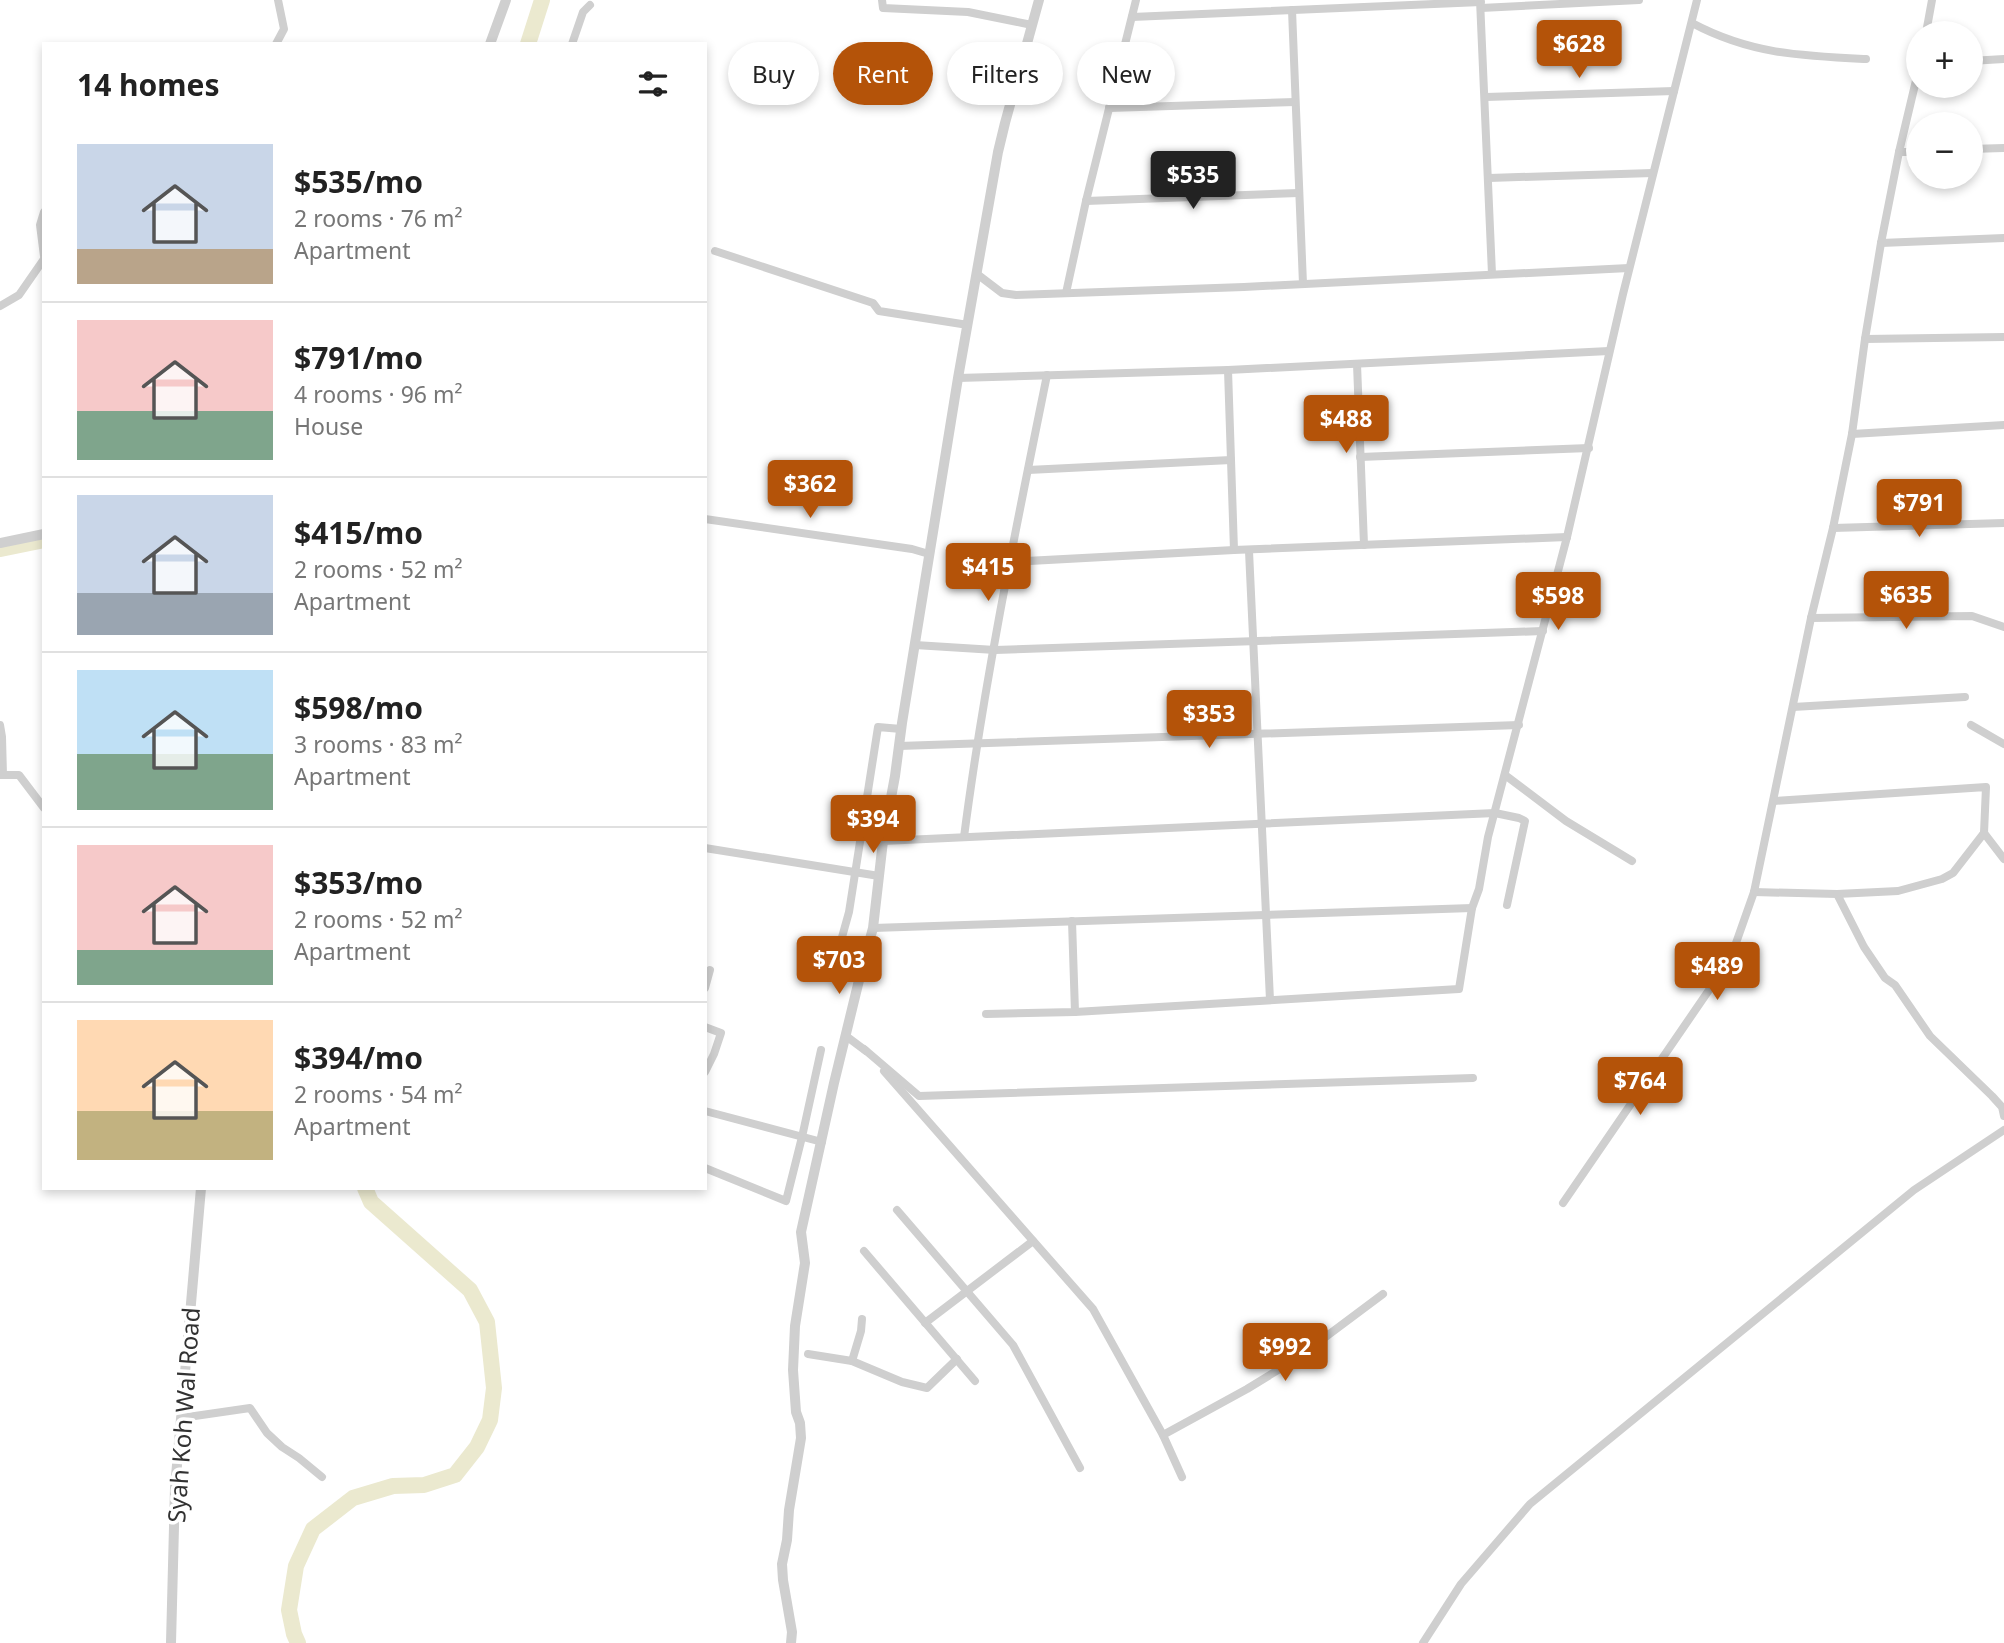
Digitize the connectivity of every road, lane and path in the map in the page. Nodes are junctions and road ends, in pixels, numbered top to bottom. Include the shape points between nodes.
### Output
1 (278, 0) edge
2 (506, 0) edge
3 (882, 0) edge
4 (969, 0) edge
5 (1039, 0) edge
6 (1136, 0) edge
7 (1639, 0) edge
8 (1697, 0) edge
9 (1933, 0) edge
10 (1481, 3) edge
11 (590, 5) dead end
12 (1292, 9) junction
13 (968, 12) junction
14 (1132, 17) junction
15 (1929, 21) edge
16 (1692, 23) junction
17 (1032, 25) junction
18 (277, 42) edge
19 (492, 42) edge
20 (573, 42) edge
21 (1866, 59) dead end
22 (2004, 60) edge
23 (1983, 61) edge
24 (1674, 92) junction
25 (1486, 97) junction
26 (1912, 98) edge
27 (1295, 102) junction
28 (1109, 108) junction
29 (2004, 148) edge
30 (1983, 149) edge
31 (1899, 152) junction
32 (1906, 152) edge
33 (1653, 173) junction
34 (1489, 178) junction
35 (1298, 193) junction
36 (1086, 201) junction
37 (42, 218) edge
38 (2004, 239) edge
39 (42, 242) edge
40 (1881, 243) junction
41 (715, 251) dead end
42 (42, 261) edge
43 (1629, 268) junction
44 (977, 274) junction
45 (1492, 274) junction
46 (1303, 284) junction
47 (1066, 293) junction
48 (0, 306) edge
49 (965, 324) junction
50 (2004, 337) edge
51 (1865, 339) junction
52 (1609, 351) junction
53 (1357, 364) junction
54 (1228, 370) junction
55 (1047, 375) junction
56 (958, 378) junction
57 (2004, 425) edge
58 (1852, 434) junction
59 (1589, 448) junction
60 (1360, 457) junction
61 (1231, 460) junction
62 (1028, 470) junction
63 (707, 519) edge
64 (2004, 523) edge
65 (1833, 527) junction
66 (42, 534) edge
67 (1567, 537) junction
68 (0, 543) edge
69 (1364, 545) junction
70 (1234, 550) junction
71 (1248, 551) junction
72 (926, 553) junction
73 (1009, 562) junction
74 (1811, 618) junction
75 (2004, 627) edge
76 (1543, 631) junction
77 (1254, 641) junction
78 (915, 645) junction
79 (995, 650) junction
80 (1965, 697) dead end
81 (1793, 707) junction
82 (0, 725) edge
83 (1519, 725) junction
84 (1971, 725) dead end
85 (901, 729) junction
86 (1257, 734) junction
87 (976, 744) junction
88 (2004, 744) edge
89 (899, 746) junction
90 (2, 775) edge
91 (1505, 775) junction
92 (1774, 800) junction
93 (42, 805) edge
94 (1495, 813) junction
95 (1262, 823) junction
96 (1984, 833) junction
97 (964, 837) junction
98 (883, 841) junction
99 (707, 848) edge
100 (2004, 859) edge
101 (1632, 861) dead end
102 (856, 873) junction
103 (879, 876) junction
104 (1754, 892) junction
105 (1836, 894) junction
106 (1507, 905) dead end
107 (1472, 908) junction
108 (1267, 915) junction
109 (1072, 921) junction
110 (873, 928) junction
111 (709, 970) dead end
112 (707, 979) edge
113 (859, 979) junction
114 (1270, 1000) junction
115 (1075, 1012) junction
116 (986, 1014) dead end
117 (707, 1028) edge
118 (846, 1036) junction
119 (864, 1049) junction
120 (821, 1050) dead end
121 (707, 1068) edge
122 (1473, 1078) dead end
123 (707, 1112) edge
124 (2004, 1116) edge
125 (2004, 1130) edge
126 (802, 1137) junction
127 (822, 1142) junction
128 (707, 1169) edge
129 (201, 1190) edge
130 (1563, 1203) dead end
131 (897, 1210) dead end
132 (1033, 1241) junction
133 (864, 1251) dead end
134 (967, 1291) junction
135 (1383, 1294) dead end
136 (862, 1319) dead end
137 (925, 1323) junction
138 (808, 1354) dead end
139 (957, 1359) junction
140 (852, 1361) junction
141 (975, 1381) dead end
142 (181, 1418) junction
143 (1163, 1435) junction
144 (1080, 1468) dead end
145 (322, 1477) dead end
146 (1182, 1477) dead end
147 (171, 1643) edge
148 (791, 1643) edge
149 (1423, 1643) edge

1 - 18 street via 284,29
2 - 19 street
3 - 13 street via 883,8
4 - 13 street
5 - 17 street
6 - 14 street
7 - 10 street
8 - 16 street
9 - 15 street
10 - 12 street
10 - 25 street
11 - 20 street
12 - 14 street
12 - 27 street
13 - 17 street
14 - 28 street
16 - 21 street via 1717,37 1772,51
16 - 24 street
17 - 44 street via 1004,123
22 - 23 street
24 - 25 street
24 - 33 street
25 - 34 street
26 - 31 street
27 - 28 street
27 - 35 street
28 - 36 street
29 - 30 street
31 - 32 street
31 - 40 street
33 - 34 street
33 - 43 street
34 - 45 street
35 - 36 street
35 - 46 street
36 - 47 street
37 - 39 street
38 - 40 street
40 - 51 street
41 - 49 street via 873,303 879,311
42 - 48 street via 19,295
43 - 45 street
43 - 52 street
44 - 47 street via 1002,293
44 - 49 street
45 - 46 street
46 - 47 street
49 - 56 street
50 - 51 street
51 - 58 street
52 - 53 street
52 - 59 street
53 - 54 street
53 - 60 street
54 - 55 street
54 - 61 street
55 - 56 street
55 - 62 street
56 - 72 street
57 - 58 street
58 - 65 street
59 - 60 street
59 - 67 street
60 - 69 street
61 - 62 street
61 - 70 street
62 - 73 street
63 - 72 street
64 - 65 street
65 - 74 street
66 - 68 street
67 - 69 street
67 - 76 street
69 - 71 street
70 - 71 street
70 - 73 street
71 - 77 street
72 - 78 street
73 - 79 street
74 - 75 street via 1972,615
74 - 81 street
76 - 77 street
76 - 83 street
77 - 79 street
77 - 86 street
78 - 79 street
78 - 85 street
79 - 87 street
80 - 81 street
81 - 92 street
82 - 90 street
83 - 86 street
83 - 91 street
84 - 88 street
85 - 89 street
85 - 102 street via 878,727
86 - 87 street
86 - 95 street
87 - 89 street
87 - 97 street
89 - 98 street
90 - 93 street via 19,775
91 - 94 street
91 - 101 street via 1566,821
92 - 96 street via 1986,787
92 - 104 street
94 - 95 street
94 - 106 street via 1525,821
94 - 107 street
95 - 97 street
95 - 108 street
96 - 100 street
96 - 105 street via 1953,873 1942,879 1898,891
97 - 98 street
98 - 103 street
99 - 102 street
102 - 103 street
102 - 113 street via 832,973
103 - 110 street
104 - 105 street
104 - 130 street via 1720,974
105 - 124 street via 1885,978 1895,985 1930,1035 1992,1096
107 - 108 street
107 - 114 street via 1459,989
108 - 109 street
108 - 114 street
109 - 110 street
109 - 115 street
110 - 113 street
111 - 112 street
113 - 118 street
114 - 115 street
115 - 116 street
117 - 121 street via 721,1033
118 - 119 street
118 - 127 street
119 - 122 street via 919,1096
119 - 132 street
120 - 126 street
123 - 126 street
125 - 149 street via 1914,1189 1530,1504 1461,1584
126 - 127 street
126 - 128 street via 786,1201
127 - 148 street via 801,1232 805,1263 795,1326 793,1370 801,1438 782,1564
129 - 142 street, Syah Koh Wal Road
131 - 134 street
132 - 134 street
132 - 143 street via 1093,1309
133 - 137 street
134 - 137 street
134 - 144 street via 1013,1345
135 - 143 street via 1296,1359
136 - 140 street
137 - 139 street
138 - 140 street
139 - 140 street via 927,1388
139 - 141 street
142 - 145 street via 250,1408 267,1433
142 - 147 street, Syah Koh Wal Road
143 - 146 street

